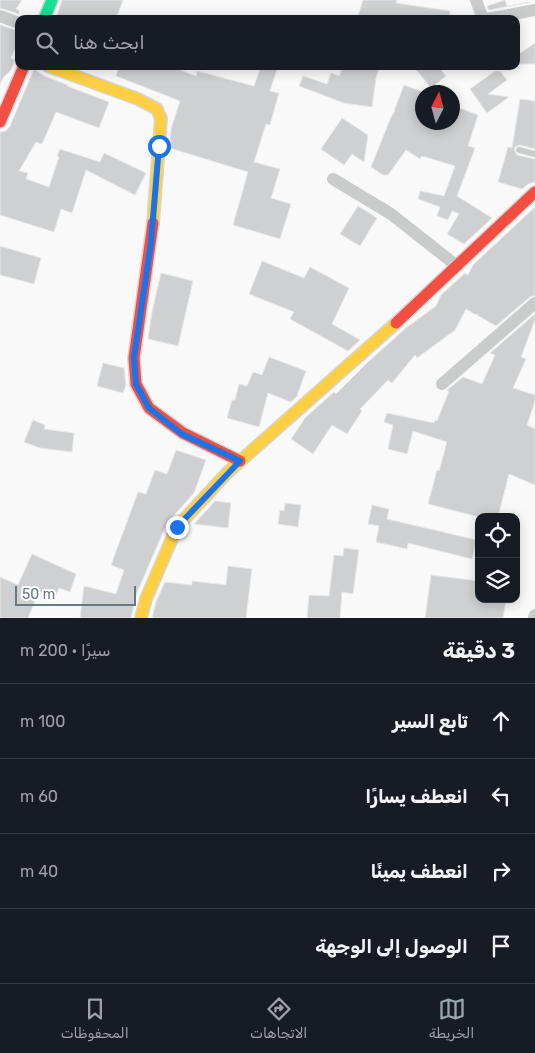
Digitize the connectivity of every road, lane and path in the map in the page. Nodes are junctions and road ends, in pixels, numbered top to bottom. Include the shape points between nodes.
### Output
1 (52, 0) edge
2 (476, 0) edge
3 (535, 10) edge
4 (46, 15) edge
5 (482, 15) edge
6 (508, 15) edge
7 (0, 16) edge
8 (15, 22) edge
9 (22, 70) edge
10 (59, 70) edge
11 (0, 122) edge
12 (520, 150) dead end
13 (535, 154) edge
14 (333, 179) dead end
15 (535, 192) edge
16 (457, 266) junction
17 (535, 303) edge
18 (442, 384) dead end
19 (240, 461) junction
20 (142, 618) edge

1 - 4 street
2 - 5 street
3 - 6 street
7 - 8 street
9 - 11 street
10 - 19 street via 138,98 157,109 161,119 159,146 151,243 134,358 136,384 149,408 182,434
12 - 13 lane
14 - 16 street via 391,214
15 - 16 street
16 - 19 street
17 - 18 street
19 - 20 street via 177,527 146,599

